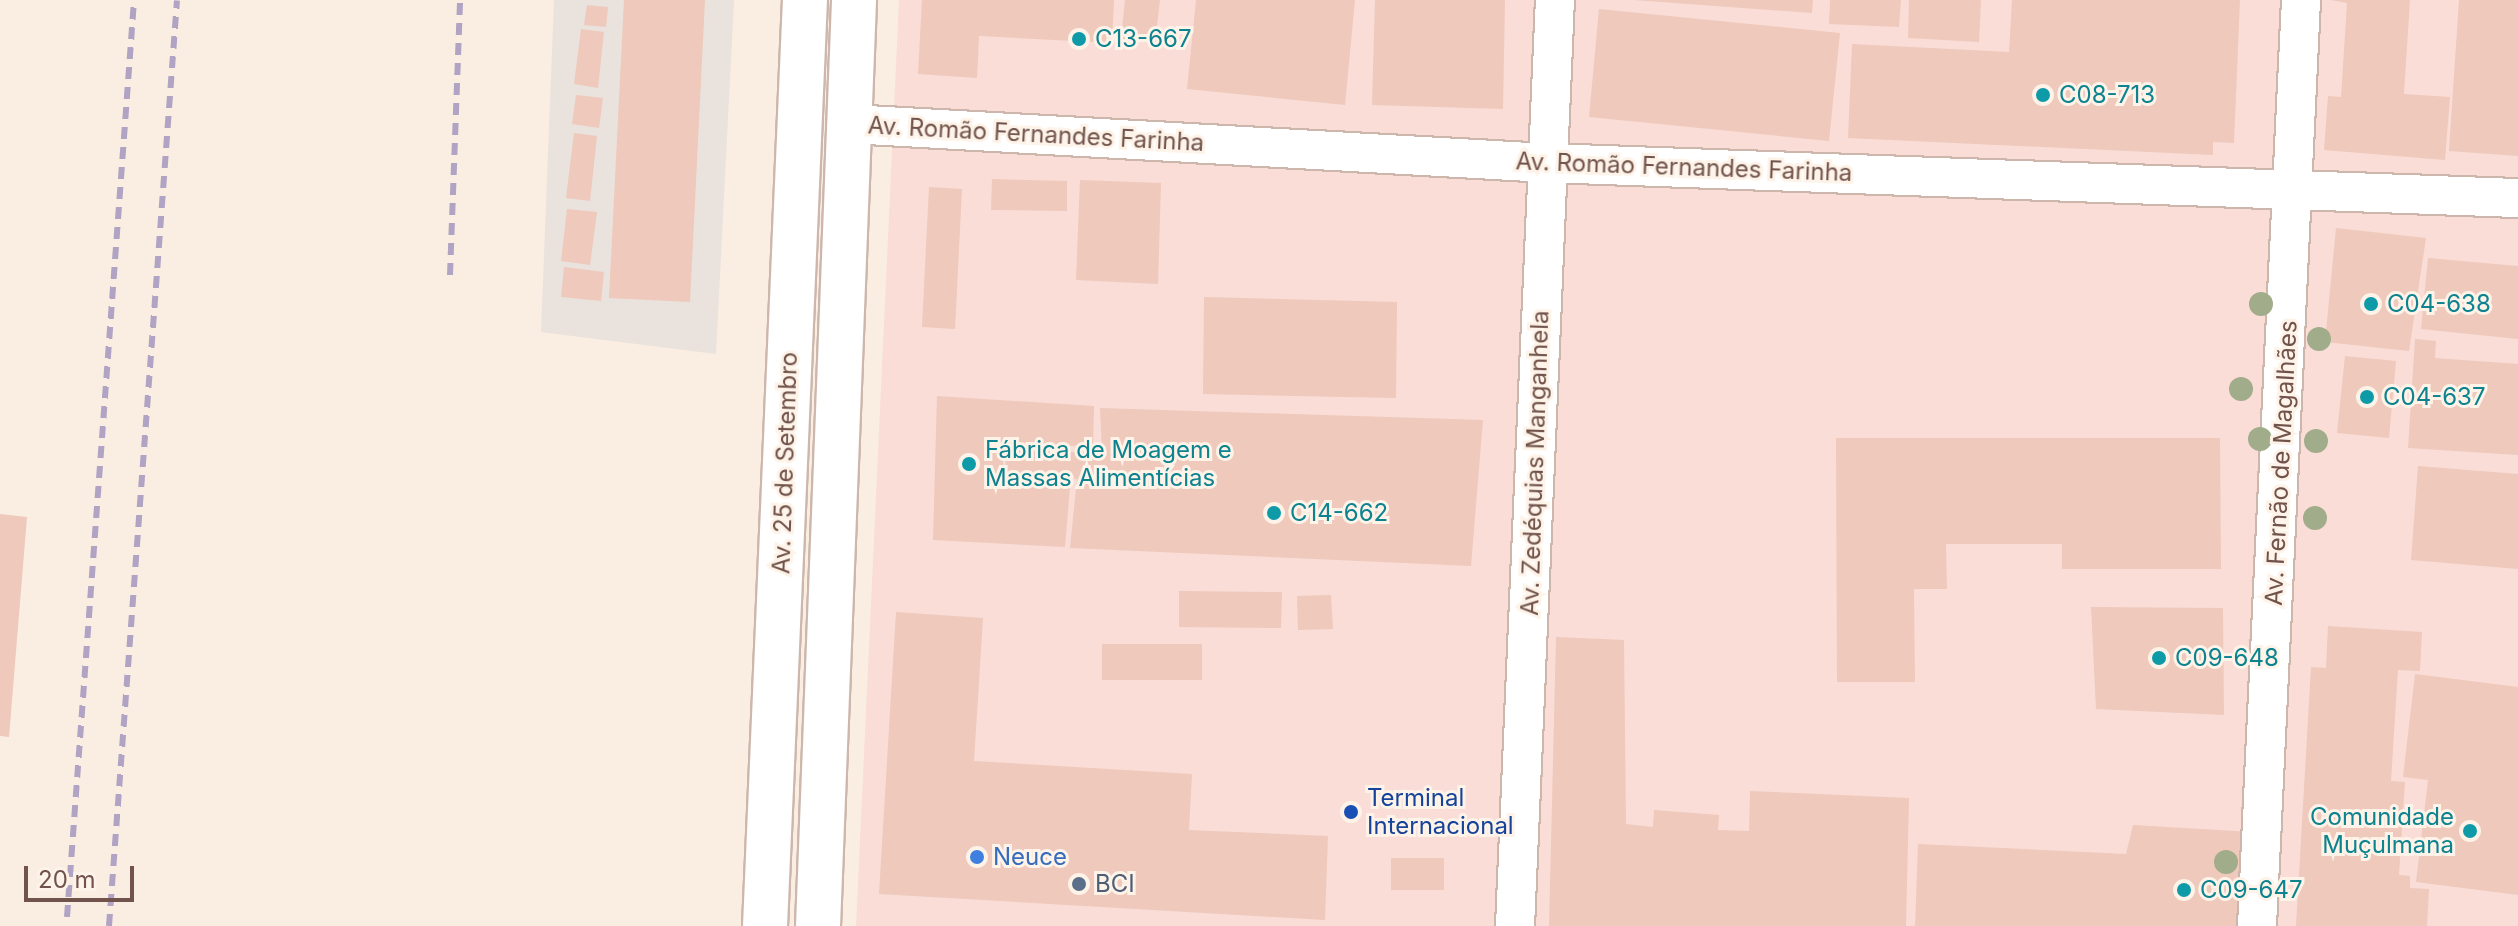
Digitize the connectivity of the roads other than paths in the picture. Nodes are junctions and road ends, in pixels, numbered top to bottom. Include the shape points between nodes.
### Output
1 (805, 0) edge
2 (854, 0) edge
3 (1555, 0) edge
4 (2301, 0) edge
5 (850, 124) junction
6 (1548, 163) junction
7 (2295, 187) junction
8 (2518, 198) edge
9 (765, 926) edge
10 (818, 926) edge
11 (1515, 926) edge
12 (2257, 926) edge

1 - 9 main road, Av. 25 de Setembro
2 - 5 main road
3 - 6 street, Av. Zedéquias Manganhela
4 - 7 street, Av. Fernão de Magalhães
5 - 6 street, Av. Romão Fernandes Farinha
5 - 10 main road
6 - 7 street, Av. Romão Fernandes Farinha
6 - 11 street, Av. Zedéquias Manganhela
7 - 8 street, Av. Romão Fernandes Farinha
7 - 12 street, Av. Fernão de Magalhães

